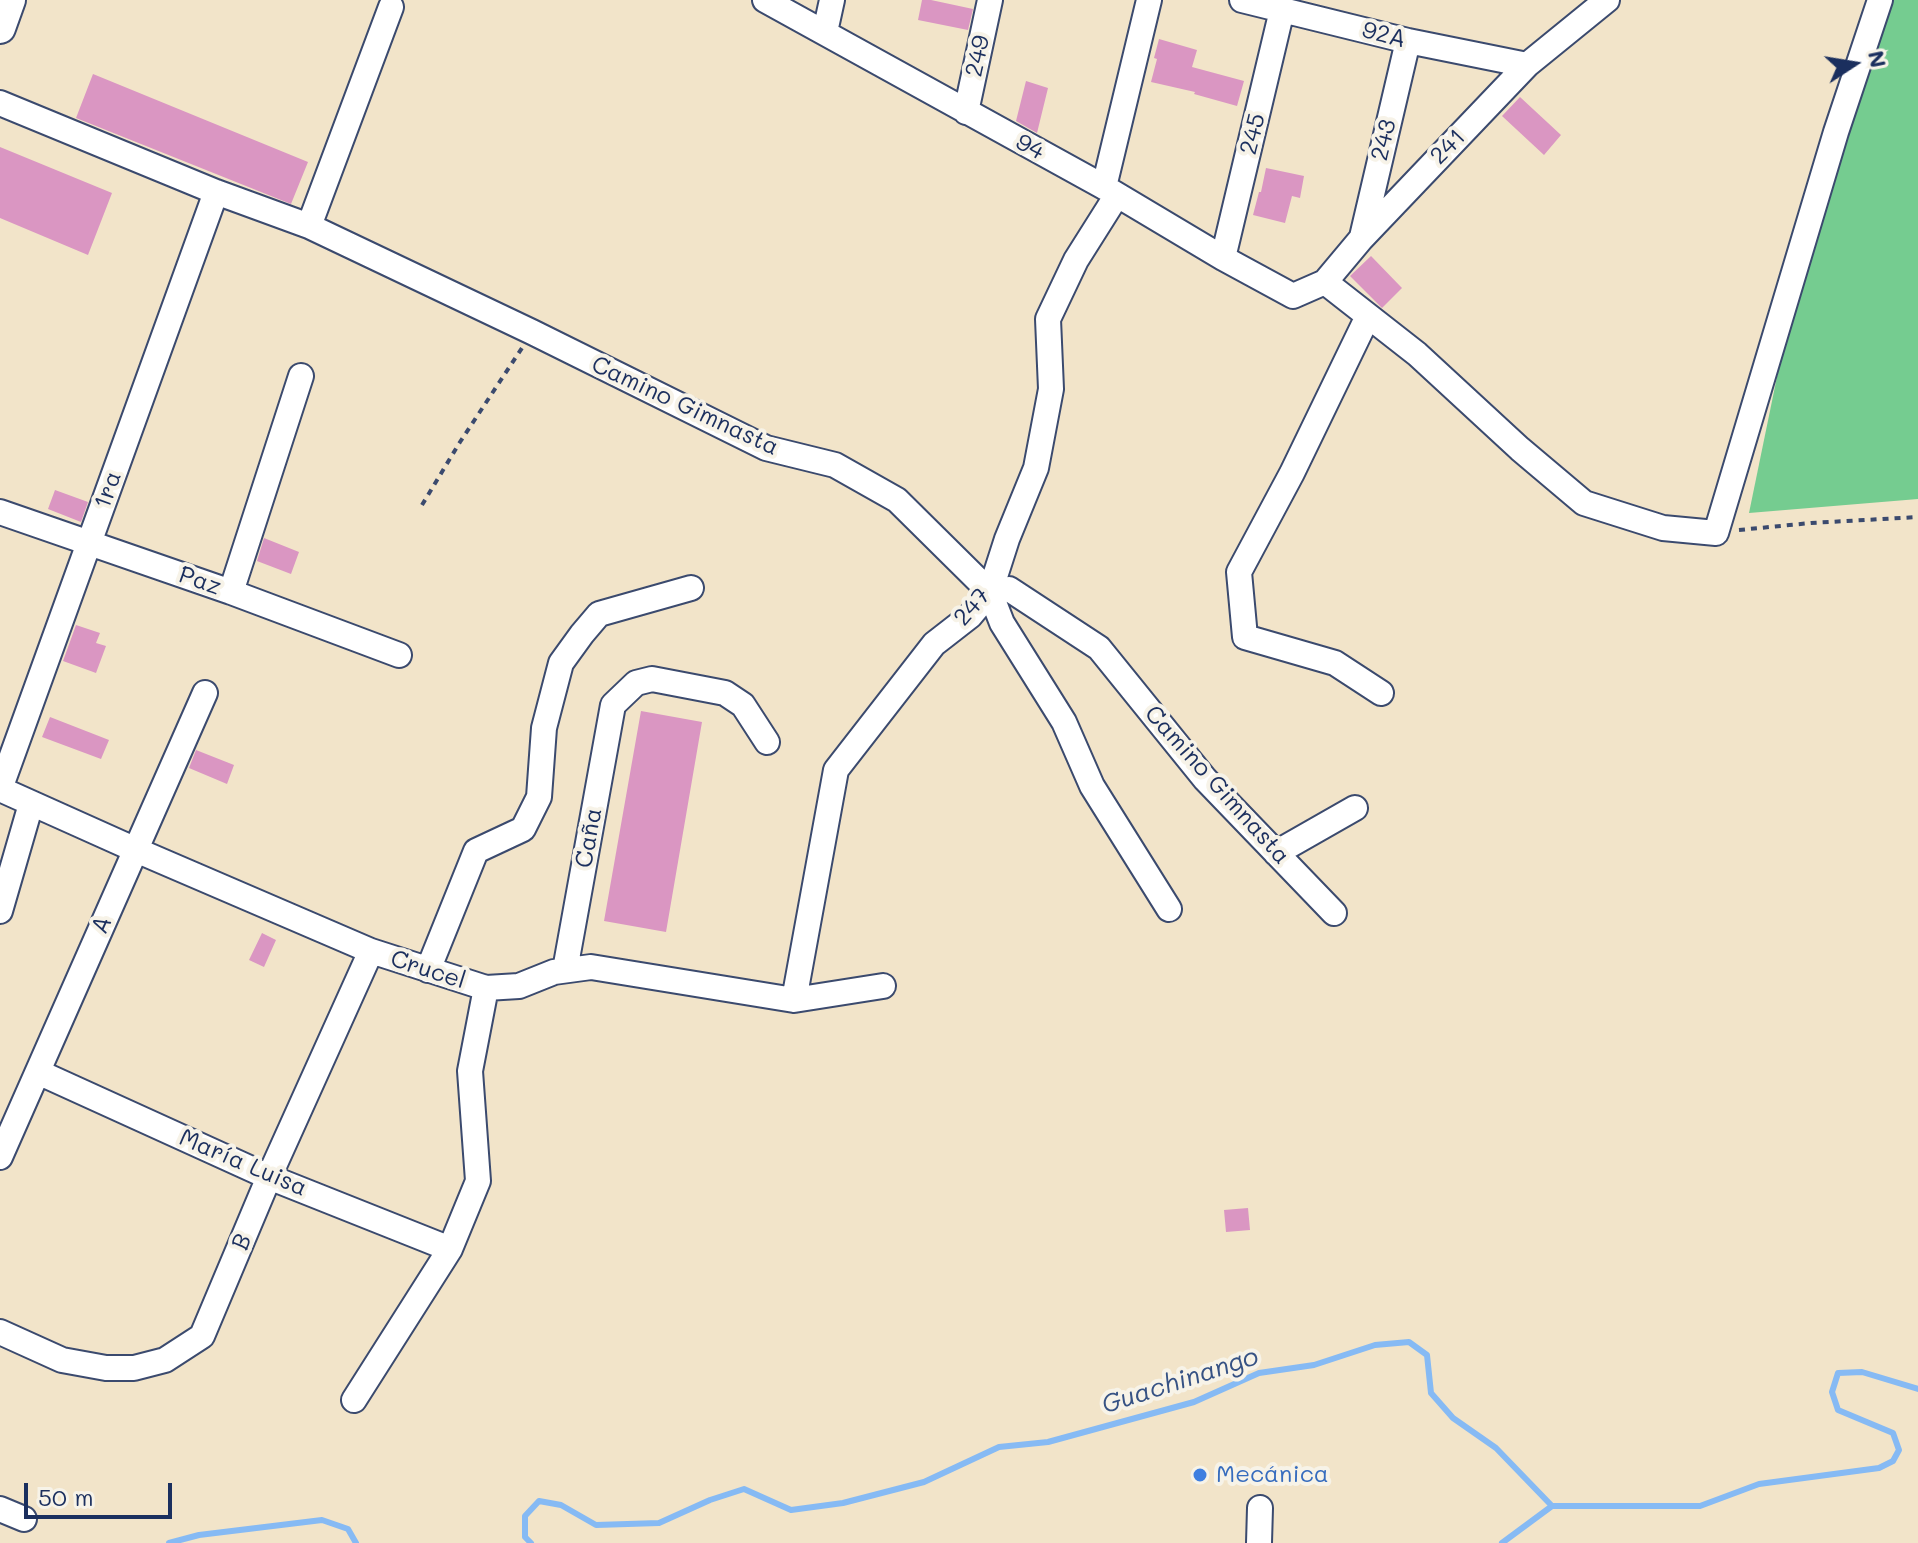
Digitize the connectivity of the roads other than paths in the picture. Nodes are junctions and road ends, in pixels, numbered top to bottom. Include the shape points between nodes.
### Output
1 (10, 0) edge
2 (765, 0) edge
3 (832, 0) edge
4 (990, 0) edge
5 (1149, 0) edge
6 (1242, 0) edge
7 (1607, 0) edge
8 (1880, 0) edge
9 (391, 7) dead end
10 (1282, 10) junction
11 (0, 28) edge
12 (825, 32) junction
13 (1408, 41) junction
14 (1527, 65) junction
15 (0, 103) edge
16 (966, 112) junction
17 (1110, 191) junction
18 (216, 192) junction
19 (309, 226) junction
20 (1361, 239) junction
21 (1223, 258) junction
22 (1325, 282) junction
23 (1293, 296) joint
24 (1368, 316) junction
25 (301, 376) dead end
26 (0, 512) edge
27 (89, 544) junction
28 (691, 588) dead end
29 (231, 592) junction
30 (990, 592) junction
31 (399, 655) dead end
32 (205, 693) dead end
33 (1381, 693) dead end
34 (767, 742) dead end
35 (0, 789) edge
36 (31, 804) junction
37 (1355, 808) dead end
38 (136, 850) junction
39 (1276, 853) junction
40 (1169, 909) dead end
41 (0, 911) edge
42 (1334, 913) dead end
43 (371, 951) junction
44 (428, 970) junction
45 (565, 970) junction
46 (883, 986) dead end
47 (486, 988) junction
48 (794, 1000) junction
49 (38, 1072) junction
50 (2, 1147) edge
51 (269, 1177) junction
52 (450, 1249) junction
53 (0, 1332) edge
54 (354, 1400) dead end
55 (1260, 1508) dead end
56 (0, 1509) edge
57 (24, 1519) dead end
58 (1259, 1543) edge

1 - 11 main road
2 - 12 street, 94
3 - 12 street
4 - 16 street, 249
5 - 17 street, 247
6 - 10 street, 92A
7 - 14 street, 241
8 - 24 street via 1716,533 1663,528 1584,503
9 - 19 street
10 - 13 street, 92A
10 - 21 street, 245
12 - 16 street, 94
13 - 14 street, 92A
13 - 20 street, 243
14 - 20 street, 241
15 - 18 street, Camino Gimnasta
16 - 17 street, 94
17 - 21 street, 94
17 - 30 street, 247 via 1048,319 1051,389 1036,468
18 - 19 street, Camino Gimnasta
18 - 27 street, 1ra
19 - 30 street, Camino Gimnasta via 766,448 835,465 897,500
20 - 22 street, 241
21 - 23 street, 94
22 - 23 street, 241
22 - 24 street
24 - 33 street via 1239,572 1245,637 1335,663
25 - 29 street
26 - 27 street, Paz
27 - 29 street, Paz
27 - 35 street, 1ra
28 - 44 street via 599,614 561,663 544,728 539,797 523,829 476,851
29 - 31 street, Paz
30 - 39 street, Camino Gimnasta via 1009,589 1099,648 1205,779
30 - 40 street via 1002,623 1064,722 1092,786
30 - 48 street, 247 via 934,644 836,770
32 - 38 street, A
34 - 45 street, Caña via 743,705 725,693 652,679 636,683 613,705
35 - 36 street, Crucel
36 - 38 street, Crucel
36 - 41 street
37 - 39 street
38 - 43 street, Crucel
38 - 49 street, A
39 - 42 street, Camino Gimnasta
43 - 44 street, Crucel
43 - 51 street, B
44 - 47 street, Crucel
45 - 47 street, Crucel via 519,986
45 - 48 street, Crucel via 591,967
46 - 48 street, Crucel
47 - 52 street via 470,1071 478,1181
49 - 50 street, A
49 - 51 street, María Luisa
51 - 52 street, María Luisa
51 - 53 street, B via 202,1336 165,1360 106,1368 62,1360
52 - 54 street
55 - 58 street
56 - 57 street

